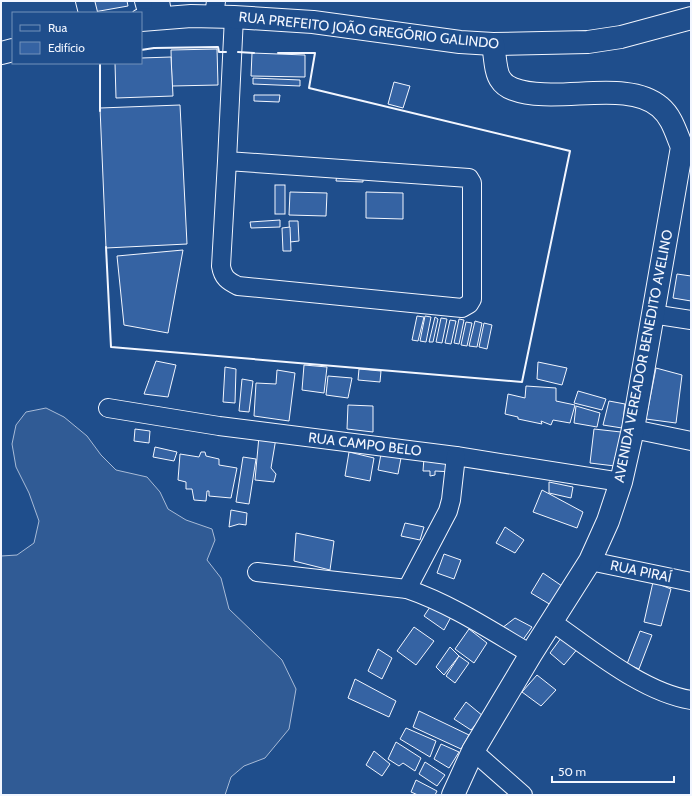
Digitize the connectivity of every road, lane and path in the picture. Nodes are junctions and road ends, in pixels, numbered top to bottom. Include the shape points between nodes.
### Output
1 (85, 1) edge
2 (221, 11) edge
3 (88, 12) edge
4 (151, 12) edge
5 (691, 18) edge
6 (493, 44) junction
7 (12, 50) edge
8 (1, 53) edge
9 (686, 147) edge
10 (228, 162) junction
11 (652, 314) junction
12 (691, 320) edge
13 (108, 408) dead end
14 (633, 429) junction
15 (691, 441) edge
16 (456, 456) junction
17 (621, 482) junction
18 (590, 561) junction
19 (256, 572) dead end
20 (691, 582) edge
21 (407, 589) junction
22 (552, 622) junction
23 (531, 654) junction
24 (691, 700) edge
25 (473, 751) junction
26 (453, 795) edge
27 (523, 795) edge

1 - 3 street
2 - 4 main road, RUA PREFEITO JOÃO GREGÓRIO GALINDO via 191,16
2 - 6 main road, RUA PREFEITO JOÃO GREGÓRIO GALINDO
2 - 10 street
5 - 6 main road, RUA PREFEITO JOÃO GREGÓRIO GALINDO via 621,37 588,42
6 - 9 main road, AVENIDA VEREADOR BENEDITO AVELINO via 498,76 507,86 521,92 537,94 618,93 644,97 660,107 673,123
7 - 8 main road
9 - 11 main road, AVENIDA VEREADOR BENEDITO AVELINO
10 - 10 street via 221,266 227,281 238,286 462,308 472,299 472,183 469,178
11 - 12 street
11 - 14 main road, AVENIDA VEREADOR BENEDITO AVELINO
13 - 16 street, RUA CAMPO BELO via 219,426
14 - 15 street
14 - 17 main road, AVENIDA VEREADOR BENEDITO AVELINO
16 - 17 street, RUA CAMPO BELO
16 - 21 street via 448,511
17 - 18 main road, AVENIDA VEREADOR BENEDITO AVELINO via 608,521
18 - 20 street, RUA PIRAÍ
18 - 22 main road, AVENIDA VEREADOR BENEDITO AVELINO
19 - 21 street
21 - 23 street via 447,605
22 - 23 main road, AVENIDA VEREADOR BENEDITO AVELINO
22 - 24 street via 638,680 664,692
23 - 25 main road, AVENIDA VEREADOR BENEDITO AVELINO
25 - 26 main road, AVENIDA VEREADOR BENEDITO AVELINO
25 - 27 street

